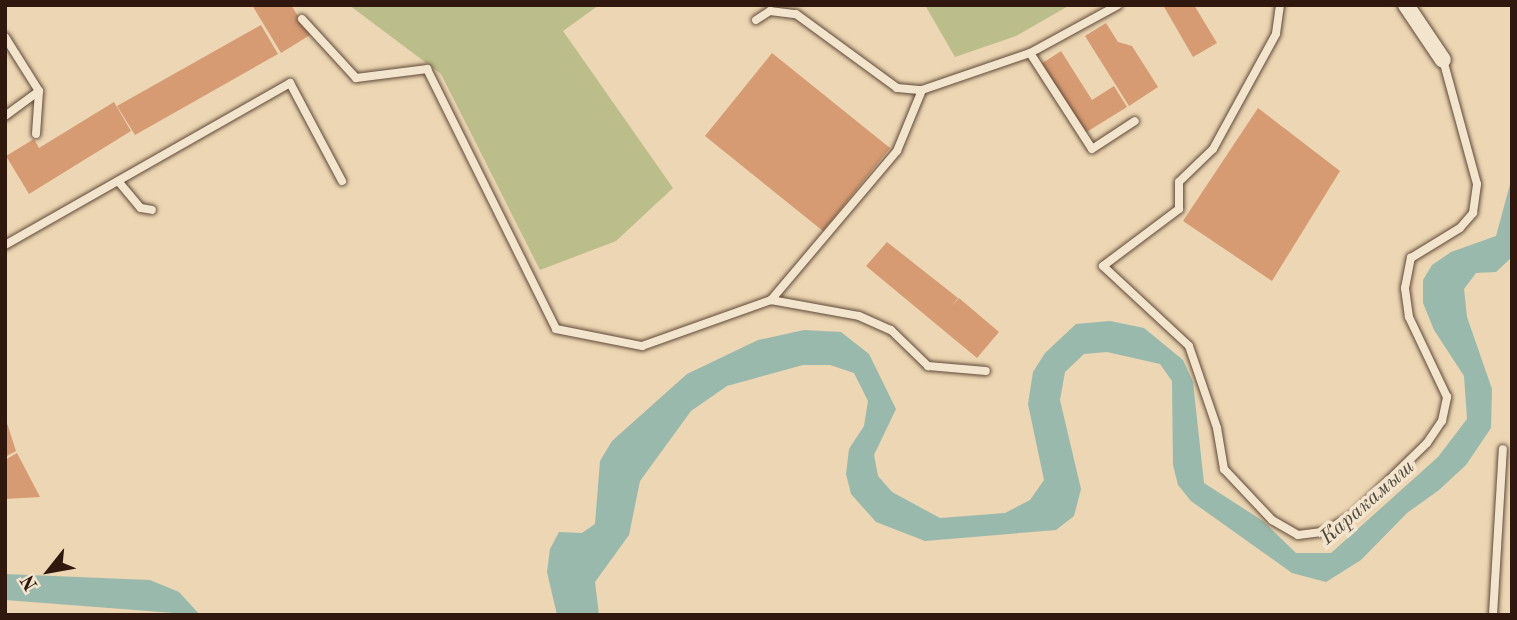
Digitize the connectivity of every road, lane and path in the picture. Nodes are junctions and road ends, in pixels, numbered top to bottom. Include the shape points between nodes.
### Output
1 (1118, 5) edge
2 (1280, 5) edge
3 (1406, 5) edge
4 (302, 19) dead end
5 (756, 20) dead end
6 (5, 37) edge
7 (1030, 53) junction
8 (1443, 60) joint
9 (922, 90) junction
10 (39, 91) junction
11 (5, 116) edge
12 (1135, 121) dead end
13 (36, 134) dead end
14 (118, 181) junction
15 (342, 181) dead end
16 (152, 210) dead end
17 (5, 245) edge
18 (771, 300) junction
19 (986, 371) dead end
20 (1503, 449) dead end
21 (1493, 615) edge

1 - 7 lane
2 - 8 lane via 1276,34 1213,149 1179,182 1179,209 1103,266 1189,346 1217,428 1224,469 1272,520 1298,535 1324,532 1353,515 1427,443 1442,421 1447,397 1409,317 1405,288 1411,258 1460,228 1474,213 1477,184
3 - 8 street
4 - 18 lane via 356,78 427,69 556,329 642,346
5 - 9 lane via 770,11 796,14 897,88
6 - 10 lane
7 - 9 lane
7 - 12 lane via 1091,149
9 - 18 lane via 898,151
10 - 11 lane
10 - 13 lane
14 - 15 lane via 290,83
14 - 16 lane via 141,208
14 - 17 lane
18 - 19 lane via 859,316 891,330 929,366
20 - 21 lane

